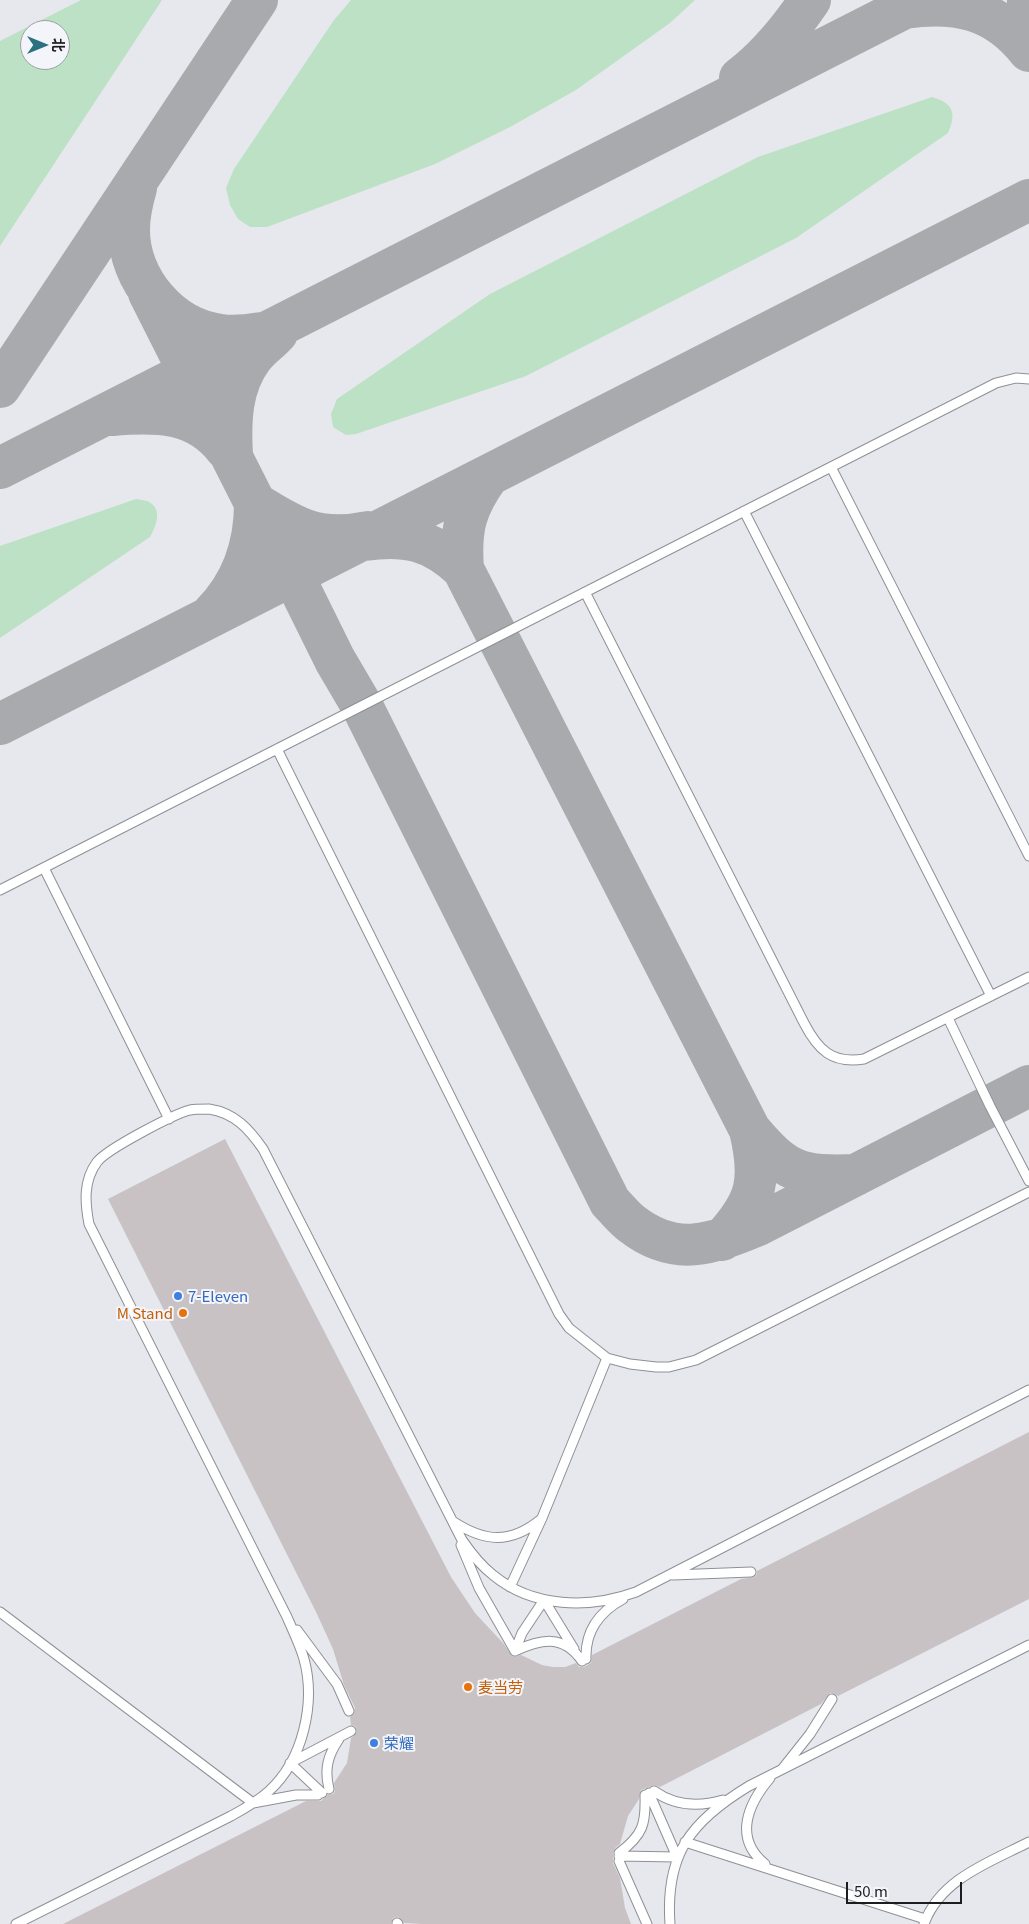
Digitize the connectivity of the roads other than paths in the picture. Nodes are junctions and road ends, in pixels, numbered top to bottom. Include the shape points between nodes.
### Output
1 (1029, 379) edge
2 (831, 467) junction
3 (744, 511) junction
4 (585, 592) junction
5 (277, 749) junction
6 (1029, 856) edge
7 (44, 868) junction
8 (0, 890) edge
9 (1029, 977) edge
10 (991, 996) junction
11 (948, 1018) junction
12 (169, 1119) junction
13 (1029, 1181) edge
14 (1029, 1192) edge
15 (607, 1358) junction
16 (1029, 1390) edge
17 (542, 1518) junction
18 (452, 1520) junction
19 (751, 1572) dead end
20 (667, 1576) junction
21 (510, 1587) junction
22 (636, 1592) junction
23 (544, 1600) junction
24 (0, 1612) edge
25 (287, 1617) junction
26 (1029, 1645) edge
27 (515, 1651) junction
28 (576, 1652) junction
29 (832, 1699) dead end
30 (349, 1711) dead end
31 (351, 1731) dead end
32 (341, 1736) junction
33 (290, 1763) junction
34 (777, 1772) junction
35 (323, 1792) junction
36 (650, 1793) junction
37 (728, 1799) junction
38 (253, 1803) junction
39 (686, 1842) junction
40 (1029, 1842) edge
41 (619, 1857) junction
42 (677, 1857) junction
43 (769, 1868) junction
44 (924, 1922) edge
45 (16, 1924) edge
46 (647, 1924) edge
47 (670, 1924) edge

1 - 2 lane via 1016,378 996,383
2 - 3 lane
2 - 6 lane
3 - 4 lane
3 - 10 lane
4 - 5 lane
4 - 11 lane via 804,1023 820,1048 842,1060 864,1059
5 - 7 lane
5 - 15 lane via 559,1314 569,1328
7 - 8 lane
7 - 12 lane
9 - 10 lane
10 - 11 lane
11 - 13 lane
12 - 18 lane via 190,1110 210,1109 230,1116 248,1128 263,1149
12 - 25 lane via 111,1149 97,1162 87,1184 85,1202 89,1224
14 - 15 lane via 696,1360 656,1368
15 - 17 lane
16 - 20 lane
17 - 18 lane via 516,1535 492,1538 470,1532
17 - 21 lane
18 - 21 lane via 476,1559
18 - 27 lane via 479,1588
19 - 20 lane
20 - 22 lane
21 - 23 lane
22 - 23 lane via 598,1602
22 - 28 lane via 614,1605 598,1620 589,1634 584,1660
23 - 27 lane via 522,1633
23 - 28 lane
24 - 38 lane
25 - 30 lane via 337,1684
25 - 33 lane via 304,1661 308,1683 304,1727
26 - 34 lane
27 - 28 lane via 536,1642 548,1641 566,1645
29 - 34 lane via 810,1734
31 - 32 lane
32 - 33 lane
32 - 35 lane via 329,1756
33 - 35 lane
33 - 38 lane via 269,1790
34 - 37 lane
34 - 43 lane via 757,1794 747,1821 751,1848
35 - 38 lane
36 - 37 lane via 686,1804
36 - 41 lane via 643,1827
36 - 42 lane
37 - 39 lane via 711,1812
38 - 45 lane
39 - 42 lane
39 - 43 lane
40 - 44 lane via 963,1877 942,1895
41 - 42 lane
41 - 46 lane
42 - 47 lane via 668,1894
43 - 44 lane

